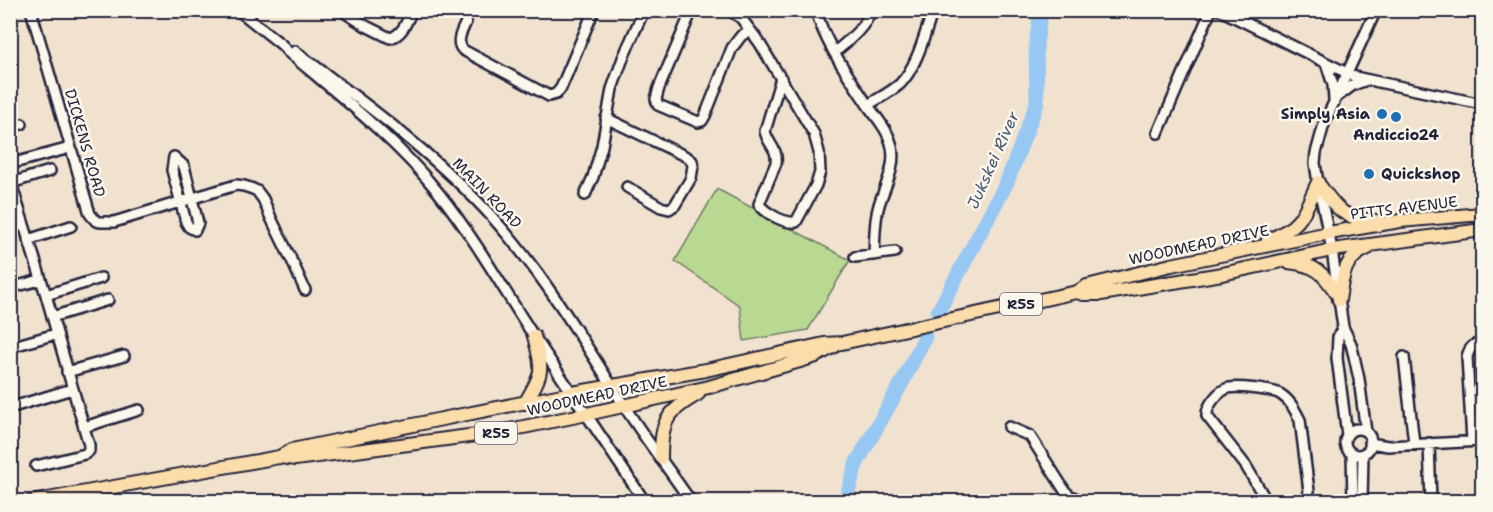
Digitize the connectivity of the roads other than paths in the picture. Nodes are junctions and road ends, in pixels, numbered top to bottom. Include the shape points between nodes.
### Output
1 (31, 10) edge
2 (238, 10) edge
3 (341, 10) edge
4 (412, 10) edge
5 (594, 10) edge
6 (644, 10) edge
7 (692, 10) edge
8 (729, 10) edge
9 (816, 10) edge
10 (871, 10) edge
11 (933, 10) edge
12 (1211, 10) edge
13 (1220, 10) edge
14 (1376, 10) edge
15 (466, 22) dead end
16 (750, 30) junction
17 (282, 45) junction
18 (835, 52) junction
19 (1326, 63) junction
20 (1347, 74) junction
21 (781, 78) junction
22 (1367, 80) junction
23 (1335, 100) junction
24 (1482, 104) edge
25 (868, 105) junction
26 (606, 118) junction
27 (22, 124) dead end
28 (10, 127) edge
29 (1158, 133) dead end
30 (70, 148) junction
31 (174, 157) dead end
32 (10, 164) edge
33 (50, 171) dead end
34 (11, 182) edge
35 (1318, 182) junction
36 (627, 187) dead end
37 (585, 195) dead end
38 (187, 200) junction
39 (1482, 214) edge
40 (1400, 221) junction
41 (24, 225) junction
42 (71, 226) dead end
43 (10, 228) edge
44 (195, 230) dead end
45 (1482, 230) edge
46 (1329, 233) junction
47 (28, 240) junction
48 (1380, 243) junction
49 (1332, 250) junction
50 (895, 252) dead end
51 (1239, 252) junction
52 (874, 255) junction
53 (855, 257) dead end
54 (1278, 261) junction
55 (101, 278) dead end
56 (40, 280) junction
57 (10, 288) edge
58 (305, 290) dead end
59 (1077, 292) junction
60 (46, 295) junction
61 (1339, 298) junction
62 (108, 300) dead end
63 (52, 317) junction
64 (1343, 327) junction
65 (56, 334) junction
66 (534, 336) junction
67 (1482, 342) edge
68 (842, 343) junction
69 (10, 347) edge
70 (124, 356) dead end
71 (1404, 357) dead end
72 (67, 372) junction
73 (614, 387) junction
74 (709, 387) junction
75 (72, 389) junction
76 (572, 393) junction
77 (525, 402) junction
78 (624, 405) junction
79 (16, 406) dead end
80 (139, 410) dead end
81 (587, 414) junction
82 (84, 427) junction
83 (1009, 427) dead end
84 (1366, 432) junction
85 (1347, 435) junction
86 (1477, 441) edge
87 (1370, 443) junction
88 (1414, 443) junction
89 (1429, 443) junction
90 (1352, 453) junction
91 (1363, 454) junction
92 (279, 457) junction
93 (661, 458) junction
94 (36, 466) dead end
95 (31, 501) edge
96 (645, 501) edge
97 (691, 501) edge
98 (1083, 501) edge
99 (1267, 501) edge
100 (1304, 501) edge
101 (1353, 501) edge
102 (1362, 501) edge
103 (1431, 501) edge

1 - 30 street, DICKENS ROAD
2 - 17 street, MAIN ROAD
3 - 4 street via 390,38 401,32
5 - 15 street via 561,88 549,96 462,50 459,42
6 - 26 street via 616,76
7 - 16 street via 656,99 658,105 698,123 705,116 732,48
8 - 16 street
9 - 18 street
10 - 18 street via 858,32
11 - 25 street via 907,76
12 - 29 street
13 - 19 street
14 - 20 street
16 - 21 street
17 - 66 street, MAIN ROAD via 399,148 437,191
17 - 73 street, MAIN ROAD via 420,148 492,217 532,264
18 - 25 street
19 - 20 street
19 - 23 street
20 - 22 street
20 - 23 street
21 - 21 street via 814,134 819,152 816,185 796,222 791,223 759,204 776,164 776,151 765,131
22 - 23 street via 1353,85
22 - 24 street
23 - 35 street via 1316,153
25 - 52 street via 887,132 893,154 891,174 876,217
26 - 36 street via 687,157 693,166 691,178 675,206 669,209
26 - 37 street via 602,146
27 - 28 street
30 - 32 street
30 - 38 street, DICKENS ROAD via 90,214 96,221 114,222
31 - 38 street via 172,170
33 - 34 street
34 - 41 street
35 - 40 main road via 1336,207 1351,218
35 - 46 street
35 - 51 main road via 1297,223 1283,234
38 - 44 street via 186,222
38 - 58 street, DICKENS ROAD via 236,185 257,191
39 - 40 main road, PITTS AVENUE / R55
40 - 46 main road, PITTS AVENUE / R55
41 - 43 street
41 - 47 street
42 - 47 street
45 - 48 main road, R55
46 - 49 street
46 - 51 main road, WOODMEAD DRIVE / R55
47 - 56 street
48 - 49 main road, R55
48 - 61 main road via 1349,260
49 - 54 main road, WOODMEAD DRIVE / R55
49 - 61 street
50 - 52 street
51 - 59 main road, WOODMEAD DRIVE / R55 via 1171,265 1087,286
52 - 53 street
54 - 59 main road, WOODMEAD DRIVE / R55 via 1101,294
54 - 61 main road via 1320,272
55 - 60 street
56 - 57 street
56 - 60 street
59 - 68 main road, WOODMEAD DRIVE / R55
60 - 63 street
61 - 64 street
62 - 63 street
63 - 65 street
64 - 84 street via 1354,356
64 - 85 street via 1338,337 1337,358
65 - 69 street
65 - 72 street
66 - 76 street, MAIN ROAD
66 - 77 main road via 541,370
67 - 86 street via 1471,347 1467,357
68 - 73 main road, WOODMEAD DRIVE / R55
68 - 74 main road, WOODMEAD DRIVE / R55 via 816,356
70 - 72 street
71 - 88 street
72 - 75 street
73 - 76 main road, WOODMEAD DRIVE / R55
73 - 78 street, MAIN ROAD
74 - 78 main road, WOODMEAD DRIVE / R55
74 - 93 main road via 682,403 664,423
75 - 79 street
75 - 82 street
76 - 77 main road, WOODMEAD DRIVE / R55
76 - 81 street, MAIN ROAD
77 - 92 main road, WOODMEAD DRIVE / R55 via 292,450
78 - 81 main road, WOODMEAD DRIVE / R55
78 - 93 street, MAIN ROAD
80 - 82 street
81 - 92 main road, WOODMEAD DRIVE / R55 via 499,432 295,459
81 - 96 street, MAIN ROAD
82 - 94 street via 88,453
83 - 98 street via 1030,436 1065,491
84 - 85 street via 1358,429
84 - 87 street
85 - 90 street via 1346,447
86 - 89 street
87 - 88 street
87 - 91 street
88 - 89 street
89 - 103 street
90 - 91 street
90 - 101 street
91 - 102 street
92 - 95 main road, WOODMEAD DRIVE / R55
93 - 97 street, MAIN ROAD
99 - 100 street via 1246,466 1207,416 1208,406 1225,389 1273,391 1296,411 1309,491

